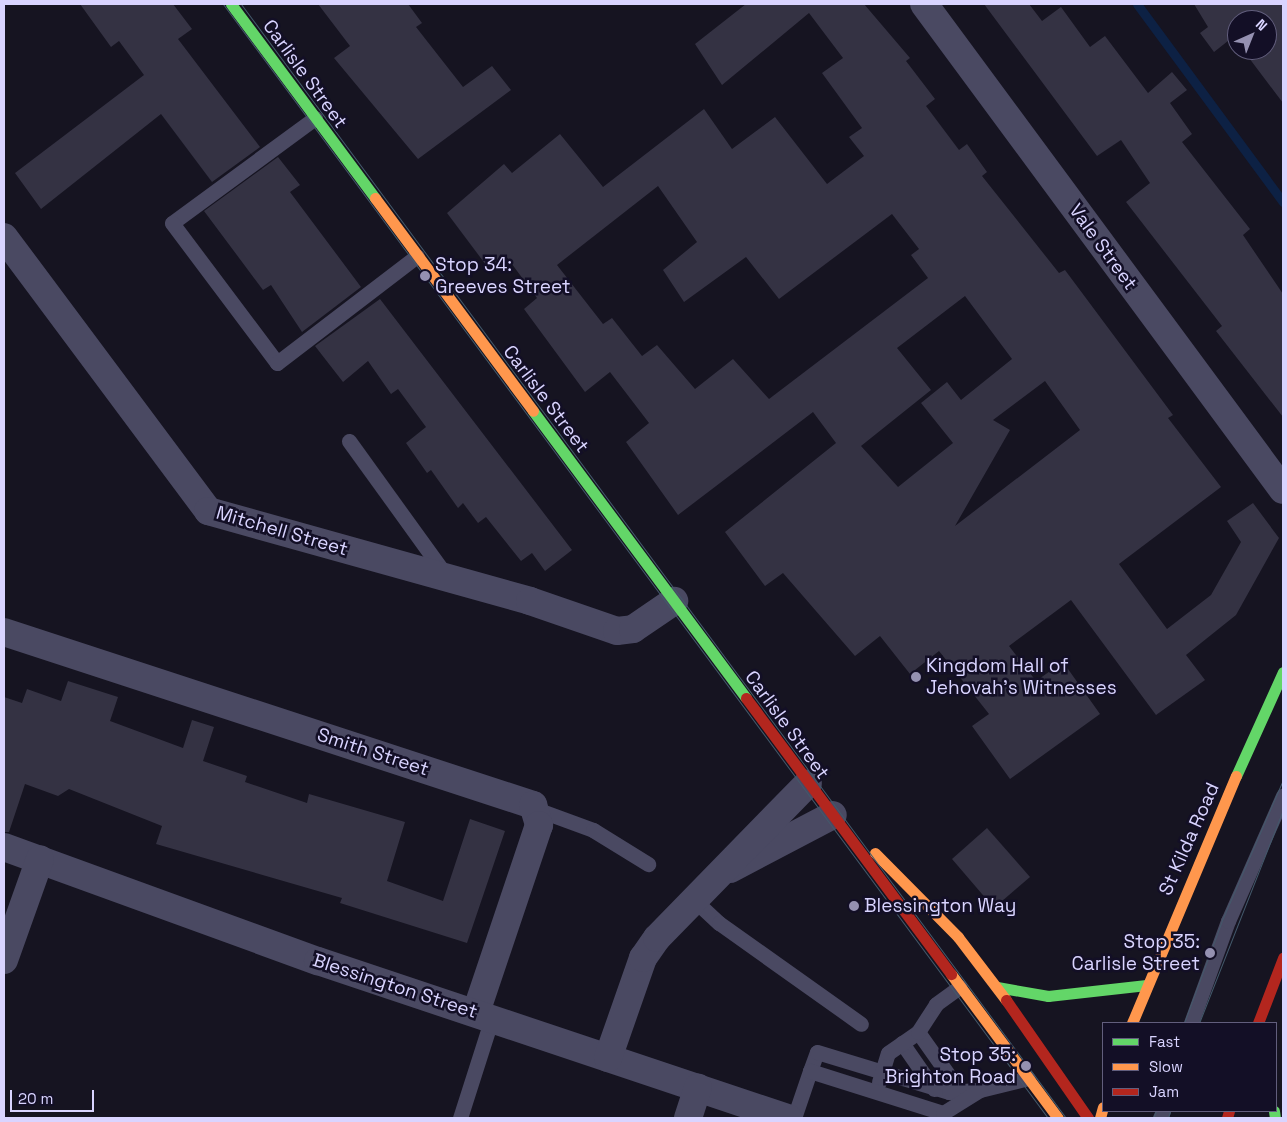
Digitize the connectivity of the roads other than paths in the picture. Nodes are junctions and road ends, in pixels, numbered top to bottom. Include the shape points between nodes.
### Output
1 (231, 4) edge
2 (924, 4) edge
3 (315, 118) junction
4 (4, 238) edge
5 (418, 256) junction
6 (350, 442) dead end
7 (1283, 490) edge
8 (448, 578) junction
9 (674, 601) junction
10 (4, 632) edge
11 (1283, 672) edge
12 (808, 783) junction
13 (1283, 796) edge
14 (536, 809) junction
15 (832, 815) junction
16 (4, 847) edge
17 (40, 859) junction
18 (648, 864) dead end
19 (721, 874) junction
20 (692, 898) junction
21 (1283, 958) edge
22 (4, 960) edge
23 (1146, 985) junction
24 (959, 987) junction
25 (997, 987) junction
26 (484, 1015) junction
27 (1132, 1022) edge
28 (1191, 1022) edge
29 (1258, 1022) edge
30 (861, 1024) dead end
31 (918, 1032) junction
32 (902, 1044) junction
33 (608, 1058) junction
34 (810, 1071) junction
35 (882, 1073) junction
36 (1028, 1078) junction
37 (698, 1088) junction
38 (934, 1089) junction
39 (959, 1090) junction
40 (980, 1090) junction
41 (875, 1093) junction
42 (460, 1118) edge
43 (688, 1118) edge
44 (788, 1118) edge
45 (794, 1118) edge
46 (1058, 1118) edge
47 (1088, 1118) edge

1 - 3 main road, Carlisle Street
2 - 7 street, Vale Street
3 - 5 main road, Carlisle Street
3 - 5 lane via 172,223 277,363
4 - 8 street, Mitchell Street via 208,511
5 - 9 main road, Carlisle Street
6 - 8 lane
8 - 9 street, Mitchell Street via 626,632
9 - 12 main road, Carlisle Street
10 - 14 street, Smith Street via 523,801
11 - 23 main road, St Kilda Road
12 - 15 main road, Carlisle Street
12 - 19 street
13 - 28 lane
14 - 18 lane via 593,830
14 - 26 street via 539,825
15 - 19 street
15 - 24 main road, Carlisle Street
15 - 25 main road, Carlisle Street via 924,898
16 - 17 street, Blessington Street
17 - 22 street
17 - 26 street, Blessington Street via 318,961
19 - 20 street
20 - 30 lane via 718,923
20 - 33 street via 644,958
21 - 29 main road
23 - 25 main road via 1048,996
23 - 27 main road, St Kilda Road
24 - 31 lane via 936,1004
24 - 36 main road, Carlisle Street
25 - 47 main road, Carlisle Street
26 - 33 street, Blessington Street
26 - 42 lane
31 - 32 lane
31 - 39 lane
32 - 35 lane via 888,1052
32 - 38 lane
33 - 37 street, Blessington Street
34 - 35 lane via 817,1052
34 - 41 lane
34 - 45 lane
35 - 38 lane
35 - 41 lane
36 - 40 lane
36 - 46 main road, Carlisle Street
37 - 43 street
37 - 44 street, Blessington Street
38 - 39 lane
39 - 40 lane
40 - 41 lane via 943,1112

